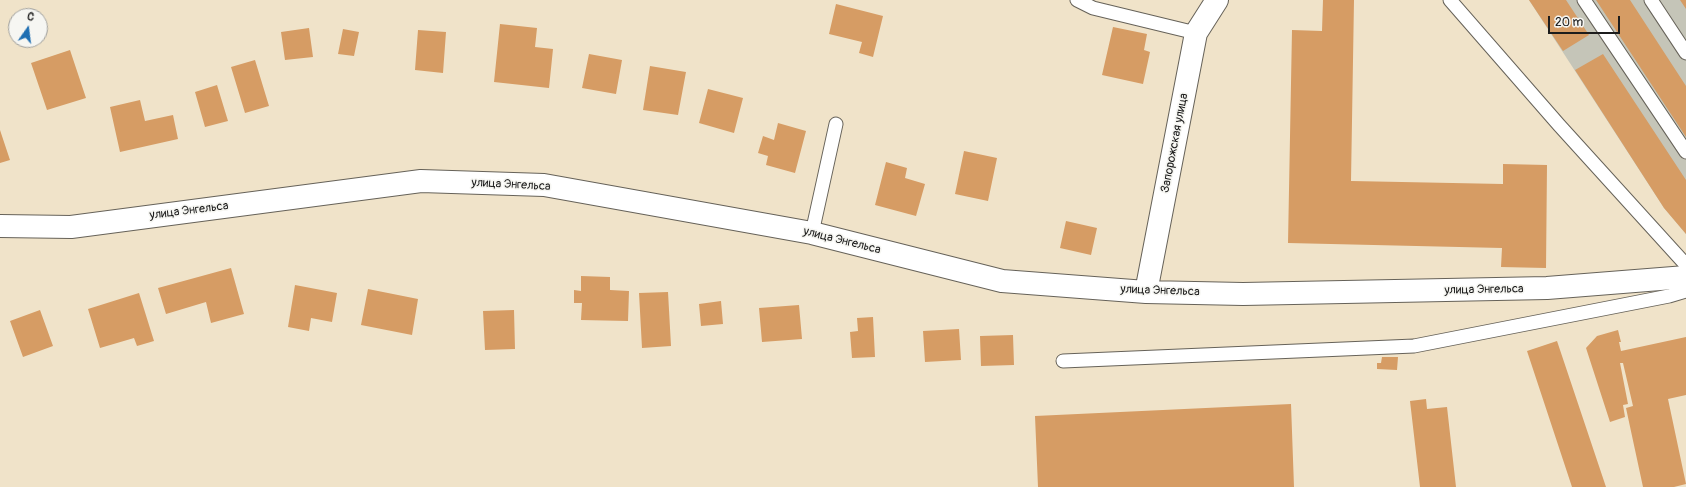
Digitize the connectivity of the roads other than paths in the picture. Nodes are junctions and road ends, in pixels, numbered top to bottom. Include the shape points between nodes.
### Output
1 (1077, 0) edge
2 (1218, 0) edge
3 (1450, 0) edge
4 (1584, 0) edge
5 (1651, 0) edge
6 (1196, 33) junction
7 (1686, 53) edge
8 (836, 124) dead end
9 (1686, 152) edge
10 (0, 226) edge
11 (812, 233) junction
12 (1686, 265) edge
13 (1686, 277) edge
14 (1686, 291) edge
15 (1146, 292) junction
16 (1063, 360) dead end

1 - 6 lane via 1093,8
2 - 6 street, Запорожская улица
3 - 12 lane
4 - 9 lane
5 - 7 lane
6 - 15 street, Запорожская улица
8 - 11 lane
10 - 11 street, улица Энгельса via 70,227 421,181 544,185
11 - 15 street, улица Энгельса via 1002,281
13 - 15 street, улица Энгельса via 1547,288 1243,294
14 - 16 lane via 1414,346

